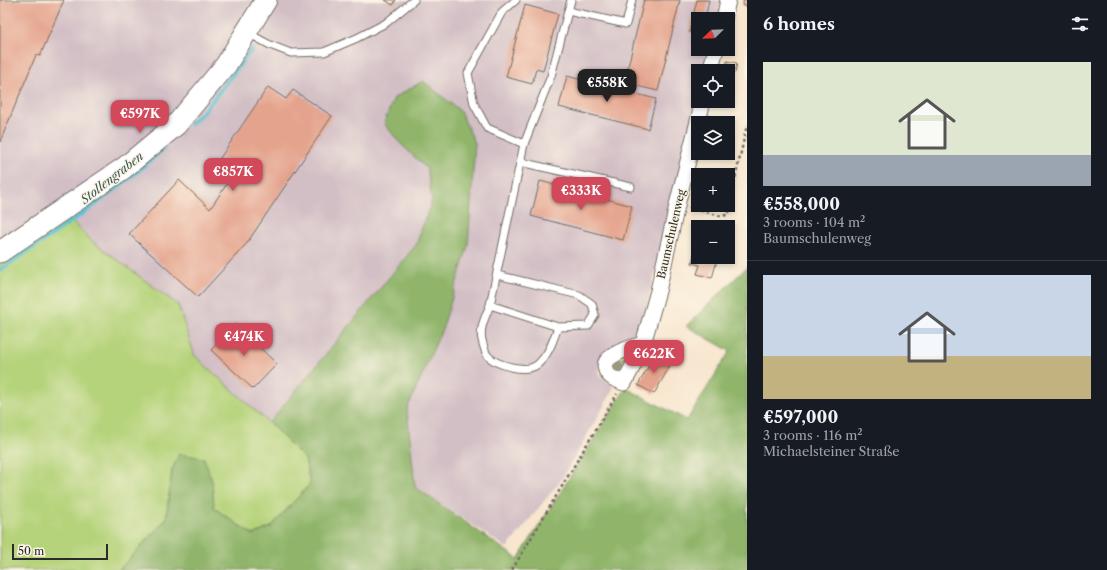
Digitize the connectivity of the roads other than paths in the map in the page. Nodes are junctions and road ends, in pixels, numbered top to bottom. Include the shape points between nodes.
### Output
1 (266, 0) edge
2 (414, 0) edge
3 (516, 0) edge
4 (571, 0) edge
5 (632, 0) edge
6 (728, 0) edge
7 (568, 11) junction
8 (725, 12) edge
9 (246, 32) junction
10 (701, 108) edge
11 (524, 144) junction
12 (520, 162) junction
13 (631, 187) dead end
14 (0, 252) edge
15 (497, 274) junction
16 (490, 305) junction
17 (558, 327) junction
18 (643, 344) junction

1 - 9 street
2 - 9 lane via 386,23 324,52 291,53
3 - 11 lane via 502,12 468,73 474,104 487,128
4 - 7 lane
5 - 7 lane via 626,24
6 - 8 street
7 - 11 lane via 551,76
9 - 14 street via 226,65 176,125 124,168
10 - 18 street, Baumschulenweg
11 - 12 lane
12 - 13 lane
12 - 15 lane
15 - 16 lane
15 - 17 lane via 579,295 592,304 595,315 588,326
16 - 17 lane
16 - 17 lane via 481,328 482,339 487,355 499,363 525,369 537,366 550,349
18 - 18 street, Baumschulenweg via 624,383 610,377 605,369 612,356

